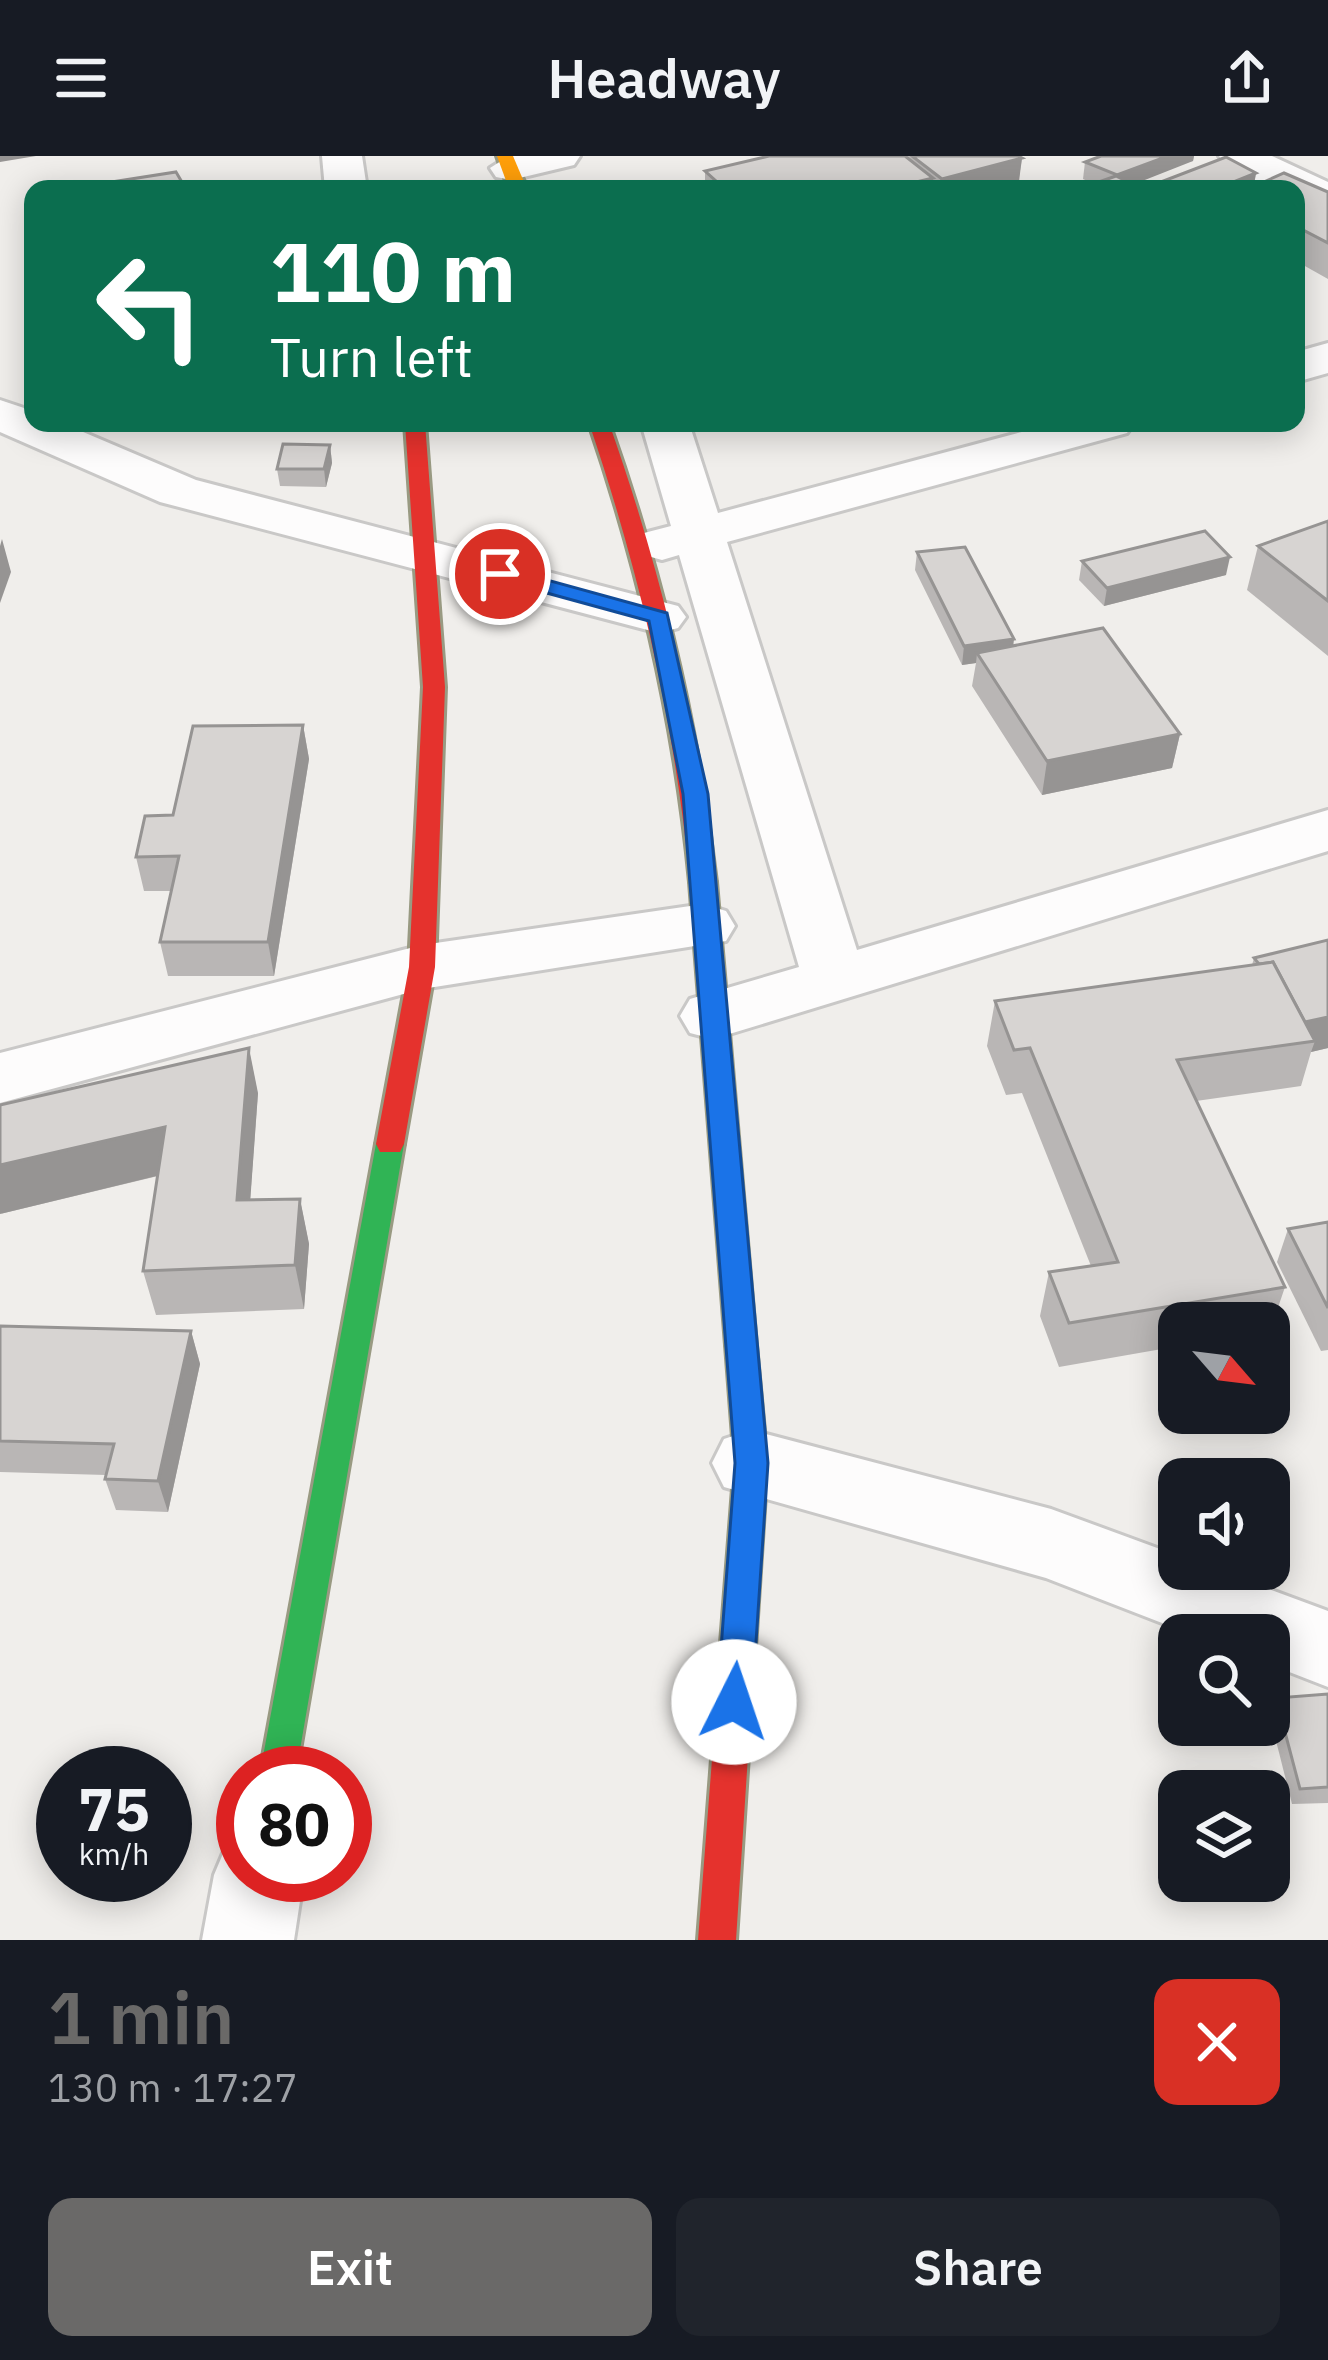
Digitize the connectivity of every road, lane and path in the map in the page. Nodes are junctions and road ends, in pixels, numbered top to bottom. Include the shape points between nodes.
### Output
1 (558, 156) edge
2 (1239, 156) edge
3 (511, 171) edge
4 (1290, 180) edge
5 (42, 432) edge
6 (415, 432) edge
7 (602, 432) edge
8 (668, 432) edge
9 (1077, 432) edge
10 (701, 532) junction
11 (645, 550) junction
12 (420, 552) junction
13 (659, 617) junction
14 (1328, 830) edge
15 (704, 926) junction
16 (422, 967) junction
17 (835, 978) junction
18 (713, 1016) junction
19 (0, 1078) edge
20 (752, 1463) junction
21 (1328, 1649) edge
22 (283, 1746) edge
23 (255, 1902) edge
24 (248, 1940) edge
25 (717, 1940) edge

1 - 3 street
2 - 4 street
5 - 12 street via 178,491
6 - 12 main road
7 - 11 main road
8 - 10 street
9 - 10 street
10 - 11 street
10 - 17 street
11 - 13 main road
12 - 13 street
12 - 16 main road via 434,687
13 - 15 main road via 695,794
14 - 17 street
15 - 16 street
15 - 18 main road
16 - 19 street
16 - 22 main road
17 - 18 street
18 - 20 main road
20 - 21 street via 1051,1544
20 - 25 main road
23 - 24 street

